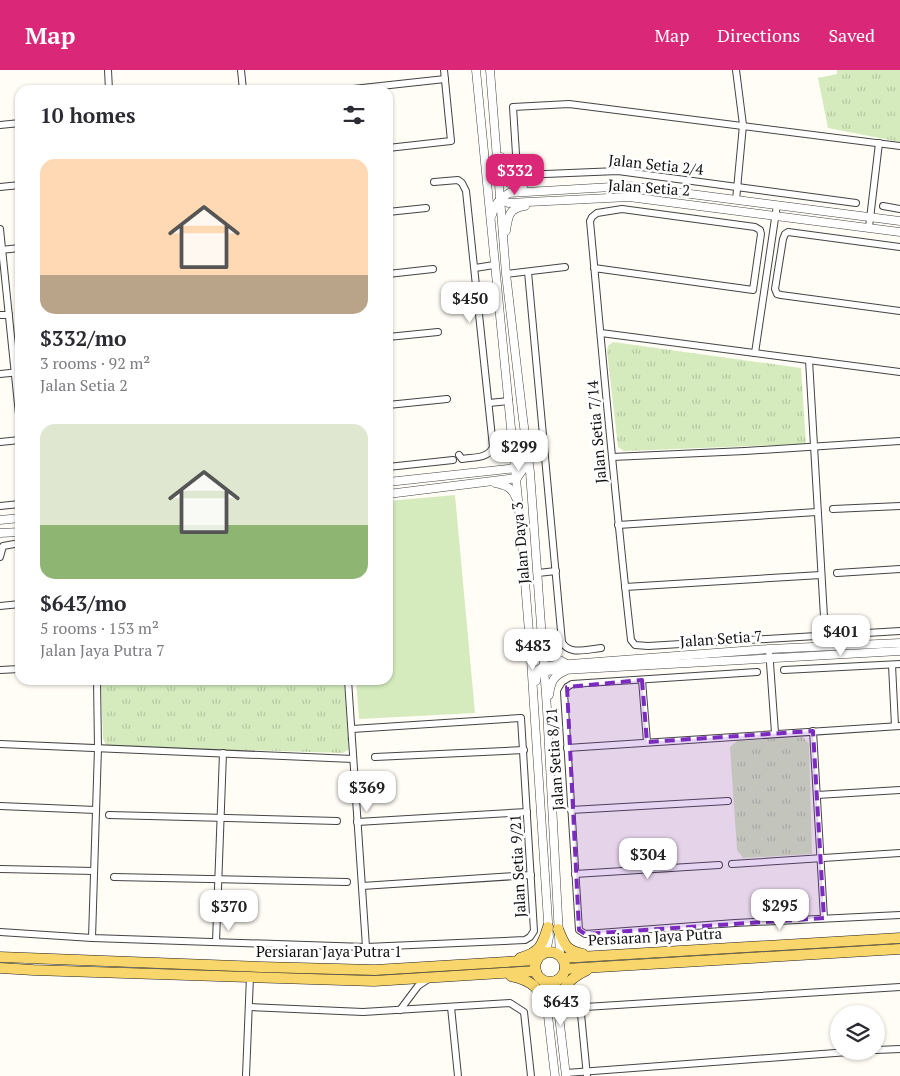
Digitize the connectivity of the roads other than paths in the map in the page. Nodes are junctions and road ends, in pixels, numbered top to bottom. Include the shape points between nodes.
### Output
1 (108, 70) edge
2 (241, 70) edge
3 (444, 70) edge
4 (476, 70) edge
5 (490, 70) edge
6 (736, 70) edge
7 (445, 80) junction
8 (109, 85) edge
9 (242, 85) edge
10 (393, 85) edge
11 (494, 121) junction
12 (481, 122) junction
13 (15, 124) edge
14 (0, 125) edge
15 (744, 125) junction
16 (879, 144) junction
17 (900, 146) edge
18 (393, 147) edge
19 (434, 182) dead end
20 (15, 186) edge
21 (0, 187) edge
22 (737, 187) junction
23 (571, 188) junction
24 (572, 199) junction
25 (500, 200) junction
26 (736, 200) junction
27 (856, 203) dead end
28 (777, 205) junction
29 (883, 206) dead end
30 (426, 208) dead end
31 (900, 208) edge
32 (393, 211) edge
33 (775, 215) junction
34 (870, 217) junction
35 (900, 221) edge
36 (869, 228) junction
37 (0, 229) edge
38 (900, 232) edge
39 (505, 244) junction
40 (900, 247) edge
41 (15, 249) edge
42 (1, 250) edge
43 (494, 265) junction
44 (565, 267) dead end
45 (475, 268) junction
46 (594, 268) junction
47 (433, 269) dead end
48 (528, 272) junction
49 (393, 273) edge
50 (506, 274) junction
51 (900, 311) edge
52 (0, 315) edge
53 (9, 315) junction
54 (438, 332) dead end
55 (601, 334) junction
56 (393, 336) edge
57 (755, 353) junction
58 (15, 358) edge
59 (808, 360) junction
60 (900, 372) edge
61 (15, 373) edge
62 (0, 374) edge
63 (447, 399) dead end
64 (510, 401) junction
65 (489, 403) junction
66 (393, 404) edge
67 (523, 419) junction
68 (512, 437) junction
69 (15, 440) edge
70 (900, 441) edge
71 (0, 442) edge
72 (814, 447) junction
73 (459, 455) dead end
74 (612, 457) junction
75 (453, 460) dead end
76 (393, 466) edge
77 (484, 472) junction
78 (518, 473) junction
79 (393, 481) edge
80 (485, 482) junction
81 (393, 493) edge
82 (15, 504) edge
83 (0, 506) edge
84 (900, 506) edge
85 (833, 510) dead end
86 (817, 512) junction
87 (15, 518) edge
88 (0, 520) edge
89 (520, 520) junction
90 (533, 523) junction
91 (618, 525) junction
92 (15, 532) edge
93 (0, 534) edge
94 (15, 543) edge
95 (0, 557) edge
96 (900, 569) edge
97 (556, 571) junction
98 (538, 573) junction
99 (837, 573) dead end
100 (821, 574) junction
101 (625, 587) junction
102 (15, 604) edge
103 (0, 606) edge
104 (542, 631) junction
105 (900, 631) edge
106 (825, 634) junction
107 (900, 643) edge
108 (530, 644) junction
109 (601, 648) dead end
110 (900, 651) edge
111 (769, 653) junction
112 (900, 664) edge
113 (892, 665) junction
114 (570, 667) junction
115 (15, 669) edge
116 (542, 669) junction
117 (0, 670) edge
118 (784, 670) dead end
119 (756, 672) dead end
120 (642, 680) junction
121 (97, 685) edge
122 (348, 685) edge
123 (533, 698) junction
124 (547, 709) junction
125 (897, 726) edge
126 (352, 729) junction
127 (813, 731) junction
128 (776, 733) junction
129 (647, 742) junction
130 (0, 744) edge
131 (98, 748) junction
132 (567, 748) junction
133 (524, 750) junction
134 (223, 753) junction
135 (375, 757) dead end
136 (353, 758) junction
137 (900, 790) edge
138 (817, 795) junction
139 (728, 801) dead end
140 (0, 806) edge
141 (96, 810) junction
142 (571, 810) junction
143 (527, 812) junction
144 (109, 815) dead end
145 (220, 818) junction
146 (337, 821) dead end
147 (357, 822) junction
148 (900, 853) edge
149 (820, 858) junction
150 (732, 864) dead end
151 (719, 865) dead end
152 (0, 869) edge
153 (94, 871) junction
154 (575, 874) junction
155 (531, 875) junction
156 (114, 877) dead end
157 (218, 879) junction
158 (347, 882) dead end
159 (362, 886) junction
160 (900, 915) edge
161 (824, 918) junction
162 (553, 928) junction
163 (0, 932) edge
164 (92, 938) junction
165 (900, 938) edge
166 (216, 942) junction
167 (366, 947) junction
168 (900, 949) edge
169 (542, 956) junction
170 (591, 956) junction
171 (0, 957) edge
172 (561, 957) junction
173 (507, 962) junction
174 (594, 967) junction
175 (0, 968) edge
176 (565, 969) junction
177 (536, 971) junction
178 (497, 974) junction
179 (250, 976) junction
180 (431, 978) junction
181 (544, 981) junction
182 (555, 982) junction
183 (900, 987) edge
184 (558, 1004) junction
185 (249, 1007) junction
186 (451, 1007) junction
187 (400, 1010) junction
188 (548, 1010) junction
189 (900, 1048) edge
190 (885, 1049) edge
191 (830, 1054) edge
192 (566, 1074) edge
193 (587, 1074) edge
194 (246, 1076) edge
195 (458, 1076) edge
196 (531, 1076) edge
197 (555, 1076) edge

1 - 8 street
2 - 9 street
3 - 7 street
4 - 12 street, Jalan Daya 3
5 - 11 street, Jalan Daya 3
6 - 15 street
7 - 10 street
7 - 18 street via 450,141
11 - 23 street via 505,180 509,184 515,187
11 - 25 street, Jalan Daya 3
12 - 25 street via 486,135 492,186
12 - 43 street, Jalan Daya 3
13 - 14 street
15 - 16 street
15 - 22 street
15 - 22 street, Jalan Setia 2/4 via 569,104 513,107 517,170 521,175 618,171
16 - 17 street
16 - 34 street
19 - 45 street via 458,180 466,191
20 - 21 street
22 - 26 street
22 - 27 street, Jalan Setia 2/4
23 - 25 street, Jalan Setia 2 via 509,193
23 - 26 street, Jalan Setia 2 via 629,186
24 - 25 street, Jalan Setia 2 via 508,203
24 - 33 street, Jalan Setia 2 via 629,197
24 - 39 street via 516,207 510,212
25 - 39 street, Jalan Daya 3
25 - 43 street via 493,207 492,215
26 - 28 street, Jalan Setia 2
28 - 33 street
28 - 34 street, Jalan Setia 2
29 - 31 street
30 - 32 street
33 - 36 street, Jalan Setia 2
33 - 57 street
34 - 35 street, Jalan Setia 2
34 - 36 street
36 - 38 street, Jalan Setia 2
37 - 42 street
39 - 50 street, Jalan Daya 3
40 - 51 street via 788,232 783,239 776,290 777,294
41 - 42 street
42 - 53 street
43 - 45 street
43 - 64 street, Jalan Daya 3
44 - 48 street
45 - 65 street
46 - 46 street, Jalan Setia 7/14 via 590,221 598,212 622,209 755,227 761,234 753,290
46 - 55 street, Jalan Setia 7/14
47 - 49 street
48 - 50 street
48 - 97 street
50 - 67 street, Jalan Daya 3
52 - 53 street
53 - 58 street
54 - 56 street
55 - 57 street
55 - 74 street, Jalan Setia 7/14
57 - 59 street
59 - 60 street
59 - 72 street
61 - 62 street
63 - 66 street
64 - 65 street
64 - 68 street, Jalan Daya 3
65 - 73 street via 491,452 462,458
67 - 78 street via 524,468
67 - 90 street, Jalan Daya 3
68 - 77 street via 511,457 504,465
68 - 78 street, Jalan Daya 3
69 - 71 street
70 - 72 street
72 - 74 street
72 - 86 street
74 - 91 street, Jalan Setia 7/14
75 - 76 street
77 - 78 street
77 - 79 street
78 - 80 street
78 - 89 street, Jalan Daya 3
78 - 90 street via 525,482
80 - 81 street
80 - 89 street via 504,484 512,490
82 - 83 street
84 - 85 street
86 - 91 street
86 - 100 street
87 - 88 street
89 - 108 street, Jalan Daya 3
90 - 98 street, Jalan Daya 3
91 - 101 street, Jalan Setia 7/14
92 - 93 street
94 - 95 street via 3,546
96 - 99 street
97 - 98 street
97 - 109 street via 564,646 574,651
98 - 104 street, Jalan Daya 3
100 - 101 street
100 - 106 street
101 - 106 street, Jalan Setia 7/14 via 631,640 635,645
102 - 103 street
104 - 114 street via 552,656
104 - 116 street, Jalan Daya 3
105 - 106 street
107 - 111 street, Jalan Setia 7
108 - 116 street via 535,665
108 - 123 street, Jalan Daya 3
110 - 111 street, Jalan Setia 7
111 - 114 street, Jalan Setia 7
111 - 128 street
112 - 113 street
113 - 118 street
113 - 125 street
114 - 116 street, Jalan Setia 7
114 - 124 street via 553,679
115 - 117 street
116 - 123 street via 536,674
116 - 124 street, Jalan Daya 3
119 - 120 street, Jalan Setia 8/21
120 - 129 street
120 - 132 street, Jalan Setia 8/21 via 572,684 567,687 564,692
121 - 131 street
122 - 126 street
123 - 162 street, Jalan Daya 3
124 - 162 street, Jalan Daya 3
125 - 127 street
126 - 133 street, Jalan Setia 9/21 via 521,718
126 - 136 street
127 - 128 street
127 - 138 street
128 - 129 street
129 - 132 street
130 - 131 street
131 - 134 street
131 - 141 street
132 - 142 street, Jalan Setia 8/21
133 - 135 street
133 - 143 street, Jalan Setia 9/21
134 - 136 street
134 - 145 street
136 - 147 street
137 - 138 street
138 - 149 street
139 - 142 street
140 - 141 street
141 - 153 street
142 - 154 street, Jalan Setia 8/21
143 - 147 street
143 - 155 street, Jalan Setia 9/21
144 - 145 street
145 - 146 street
145 - 157 street
147 - 159 street
148 - 149 street
149 - 150 street
149 - 161 street
151 - 154 street
152 - 153 street
153 - 164 street
154 - 161 street, Jalan Setia 8/21 via 579,930 585,934
155 - 159 street
155 - 167 street, Jalan Setia 9/21 via 534,932 526,940
156 - 157 street
157 - 158 street
157 - 166 street
159 - 167 street
160 - 161 street
162 - 169 street, Jalan Daya 3
162 - 170 main road via 570,950
162 - 172 street, Jalan Daya 3
162 - 173 main road via 537,950
163 - 164 street, Jalan Setia 9/21
164 - 166 street, Jalan Setia 9/21
165 - 170 main road, Persiaran Jaya Putra
166 - 167 street, Jalan Setia 9/21
168 - 174 main road, Persiaran Jaya Putra
169 - 172 main road, Persiaran Jaya Putra 1 via 553,953
169 - 173 main road, Persiaran Jaya Putra 1
169 - 177 main road
170 - 172 main road, Persiaran Jaya Putra
171 - 173 main road, Persiaran Jaya Putra 1 via 375,970
172 - 176 main road
174 - 176 main road, Persiaran Jaya Putra
174 - 184 main road via 567,983
175 - 179 main road, Persiaran Jaya Putra 1
176 - 182 main road
177 - 178 main road, Persiaran Jaya Putra 1
177 - 181 main road
178 - 180 main road, Persiaran Jaya Putra 1
178 - 188 main road via 533,984
179 - 180 main road, Persiaran Jaya Putra 1 via 374,981
179 - 185 street
180 - 187 street via 418,986
181 - 182 main road
181 - 188 street
182 - 184 street
183 - 193 street via 586,1007 582,1011
184 - 192 street
185 - 187 street via 363,1012
185 - 194 street
186 - 187 street
186 - 195 street
186 - 196 street via 510,1003 524,1012
188 - 197 street
189 - 190 street
191 - 193 street
192 - 193 street

